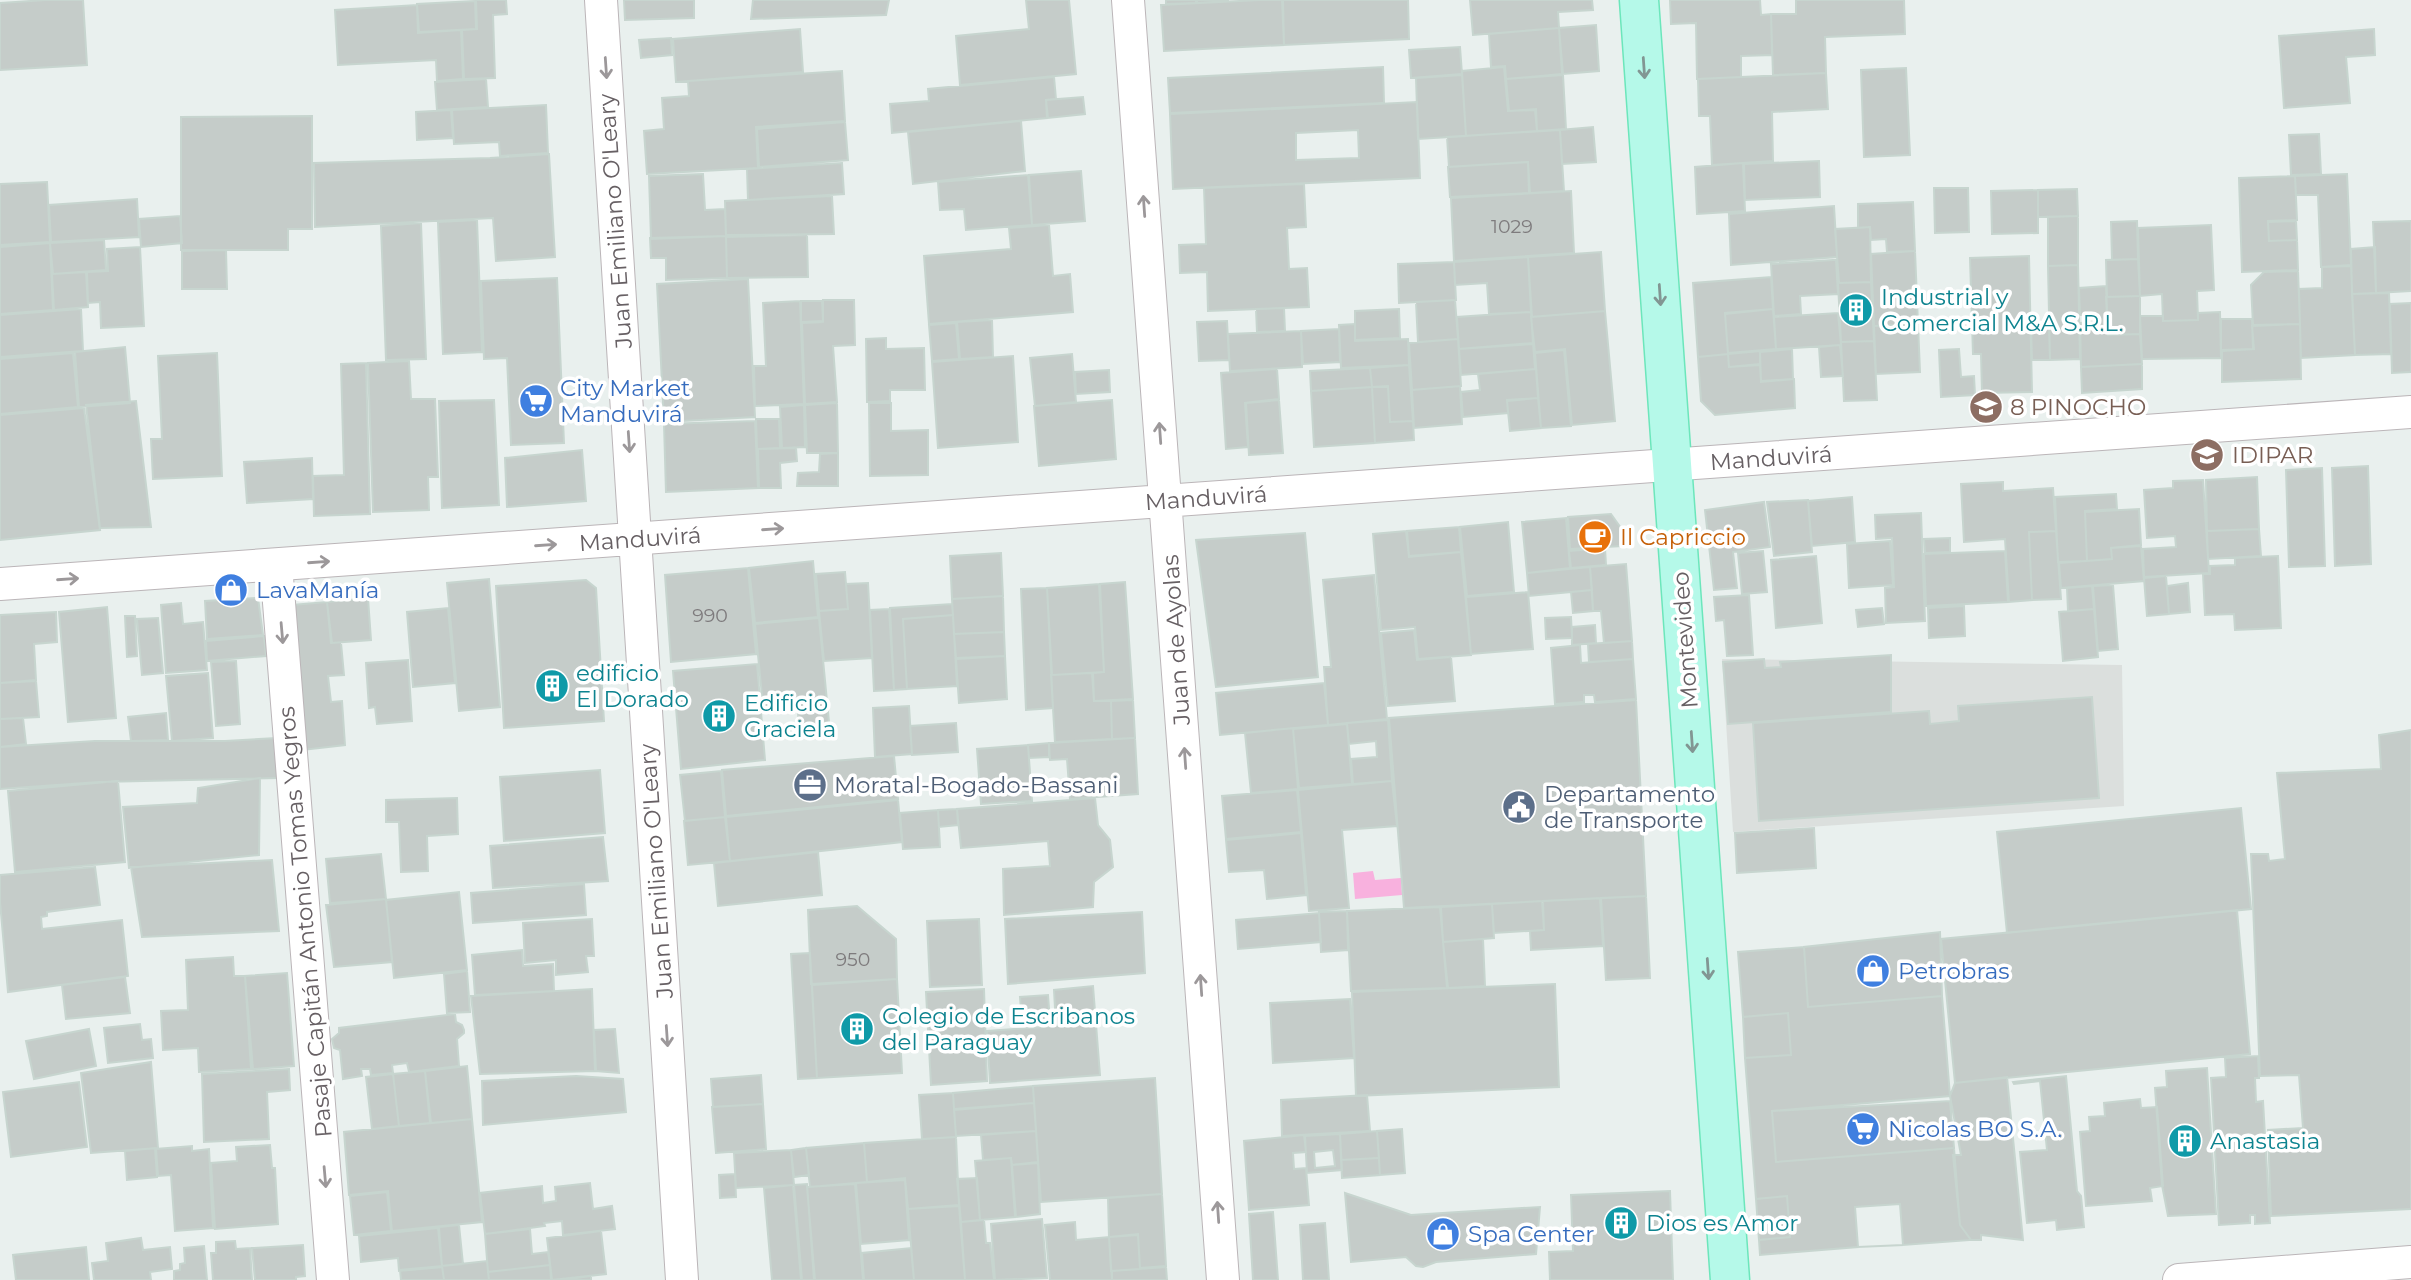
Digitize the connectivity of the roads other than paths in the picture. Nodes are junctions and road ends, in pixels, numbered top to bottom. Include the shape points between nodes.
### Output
1 (601, 0) edge
2 (1128, 0) edge
3 (1639, 0) edge
4 (2411, 412) edge
5 (1672, 465) junction
6 (1166, 501) junction
7 (635, 539) junction
8 (276, 565) junction
9 (0, 584) edge
10 (2411, 1262) edge
11 (333, 1280) edge
12 (682, 1280) edge
13 (1223, 1280) edge
14 (1730, 1280) edge
15 (2179, 1280) edge

1 -> 7 street, Juan Emiliano O'Leary
6 -> 2 street, Juan de Ayolas
3 -> 5 main road, Montevideo
4 - 5 street, Manduvirá
5 - 6 street, Manduvirá
5 -> 14 main road, Montevideo
7 -> 6 street, Manduvirá
13 -> 6 street, Juan de Ayolas
8 -> 7 street, Manduvirá
7 -> 12 street, Juan Emiliano O'Leary
9 -> 8 street, Manduvirá
8 -> 11 street, Pasaje Capitán Antonio Tomas Yegros
10 - 15 street

